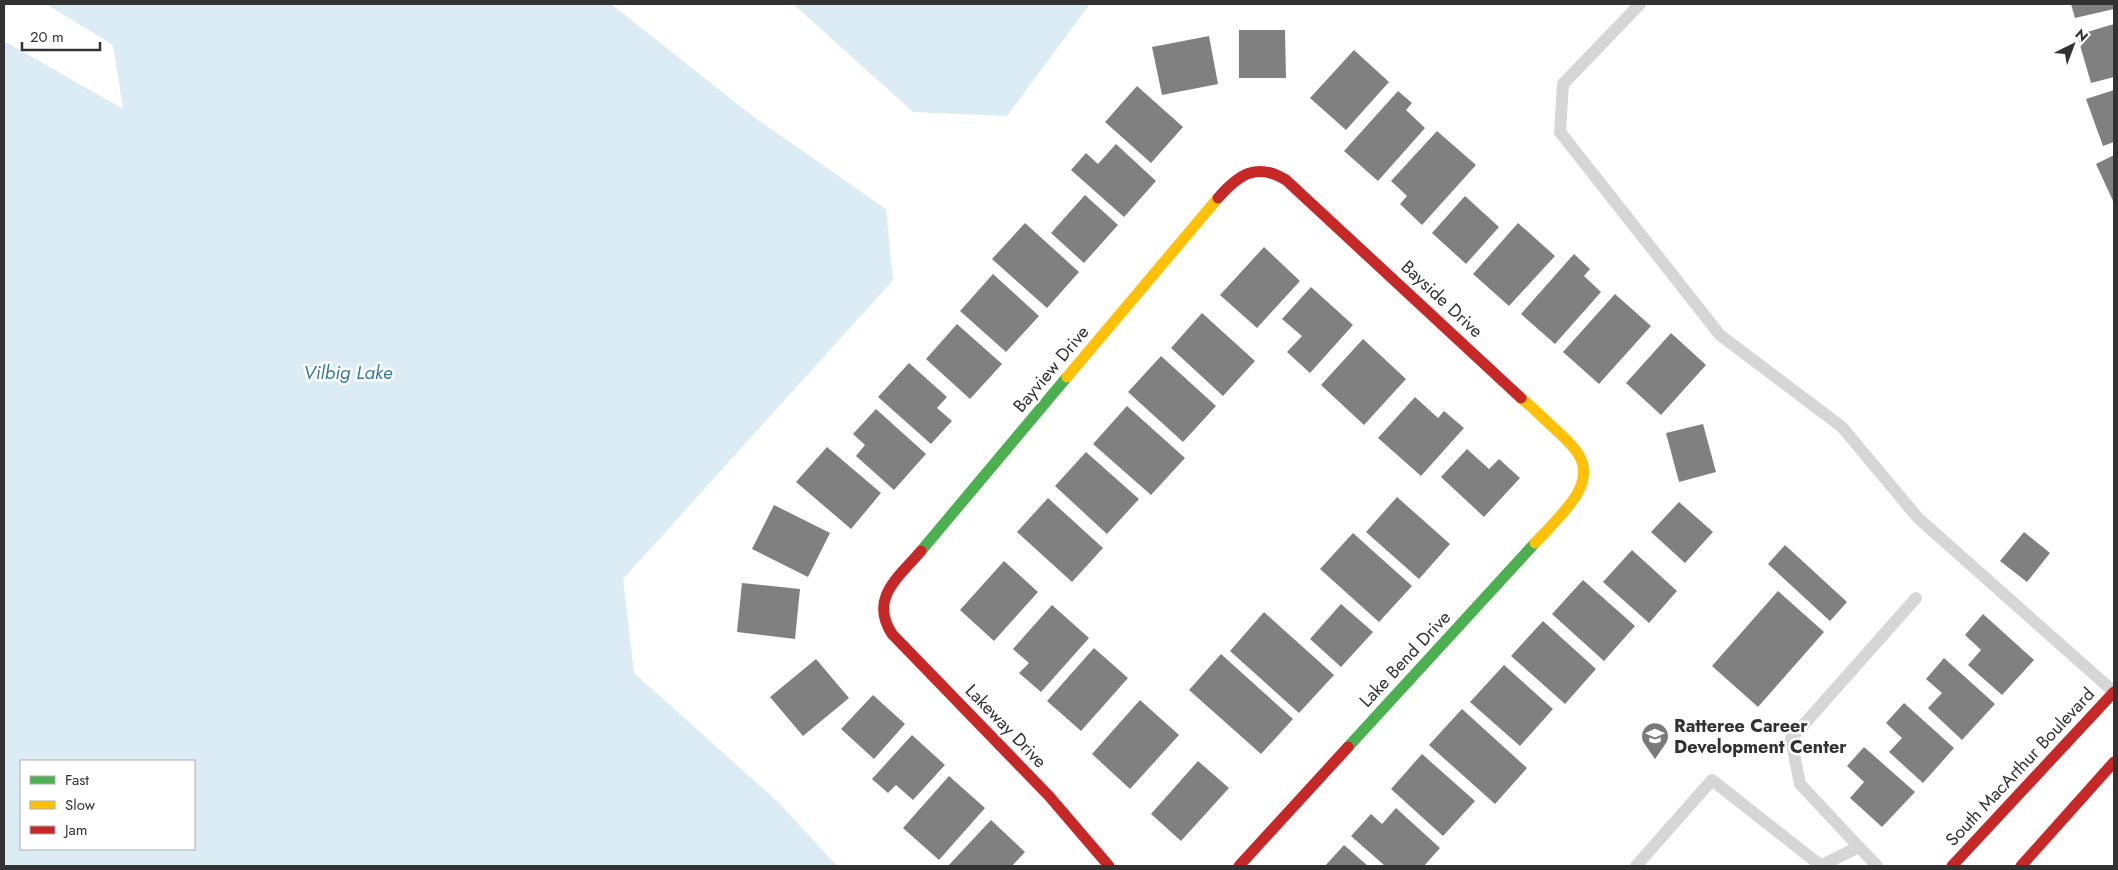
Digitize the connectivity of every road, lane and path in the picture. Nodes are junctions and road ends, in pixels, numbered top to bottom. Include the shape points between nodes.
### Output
1 (1640, 4) edge
2 (1262, 169) joint
3 (1584, 470) joint
4 (1916, 598) dead end
5 (882, 608) joint
6 (2114, 692) edge
7 (2099, 708) junction
8 (2109, 717) dead end
9 (2114, 762) edge
10 (1859, 847) junction
11 (1109, 866) edge
12 (1240, 866) edge
13 (1636, 866) edge
14 (1820, 866) edge
15 (1877, 866) edge
16 (1952, 866) edge
17 (2021, 866) edge

1 - 6 lane via 1563,84 1560,132 1720,335 1842,427 1918,518
2 - 3 street, Bayside Drive via 1283,178 1305,196 1558,432 1578,453
2 - 5 street, Bayview Drive via 1241,175 1229,185 893,584
3 - 12 street, Lake Bend Drive via 1582,485 1561,516
4 - 10 lane via 1791,739 1800,784
5 - 11 street, Lakeway Drive via 885,624 892,634 1049,796
6 - 7 street, South MacArthur Boulevard
7 - 8 street
7 - 16 street, South MacArthur Boulevard
9 - 17 street
10 - 14 lane
10 - 15 lane
13 - 14 lane via 1712,780

